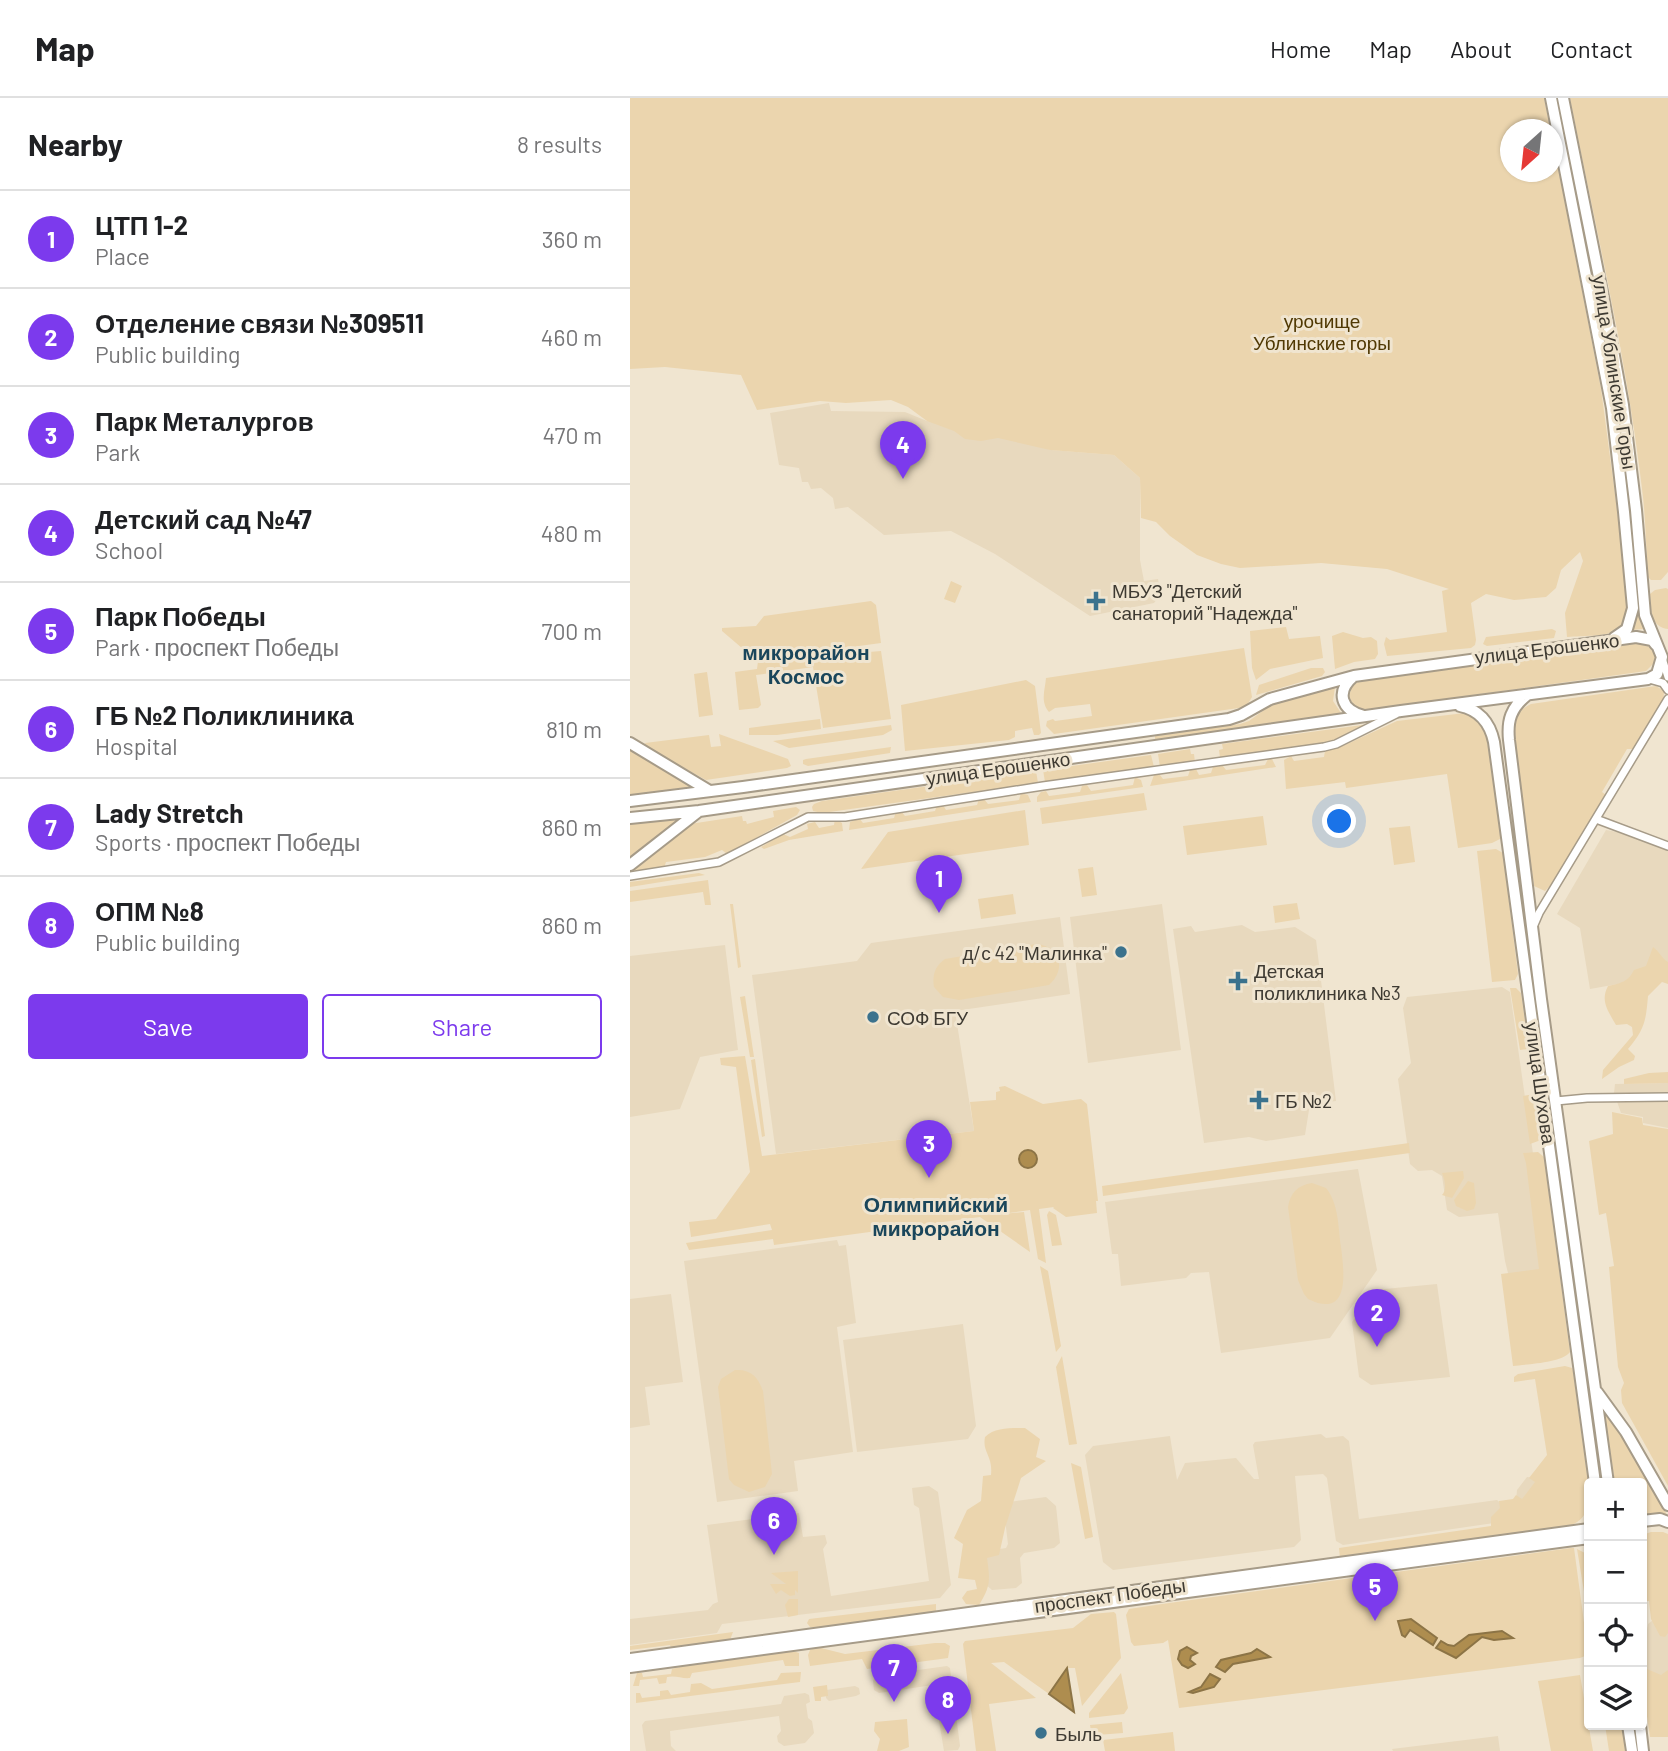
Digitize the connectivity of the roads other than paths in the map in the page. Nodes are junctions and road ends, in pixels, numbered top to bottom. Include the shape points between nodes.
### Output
1 (1551, 98) edge
2 (1563, 98) edge
3 (1612, 640) junction
4 (1660, 652) junction
5 (1354, 676) junction
6 (1668, 676) edge
7 (1648, 679) junction
8 (1668, 690) edge
9 (1527, 695) junction
10 (1668, 698) edge
11 (1454, 705) junction
12 (1401, 711) junction
13 (1365, 716) junction
14 (630, 743) edge
15 (708, 790) junction
16 (630, 801) edge
17 (705, 810) junction
18 (630, 818) edge
19 (1596, 819) junction
20 (1668, 846) edge
21 (630, 865) edge
22 (630, 876) edge
23 (1533, 928) junction
24 (1668, 1097) edge
25 (1556, 1101) junction
26 (1543, 1103) junction
27 (1562, 1145) junction
28 (1549, 1146) junction
29 (1592, 1359) junction
30 (1579, 1360) junction
31 (1583, 1387) junction
32 (1595, 1388) junction
33 (1594, 1478) edge
34 (1607, 1478) edge
35 (1668, 1505) edge
36 (1647, 1520) edge
37 (1668, 1522) edge
38 (1647, 1528) edge
39 (1668, 1528) edge
40 (1584, 1530) edge
41 (1584, 1539) edge
42 (630, 1659) edge
43 (630, 1667) edge
44 (1630, 1730) edge
45 (1641, 1730) edge
46 (1632, 1751) edge
47 (1643, 1751) edge

1 - 3 main road, улица Ублинские Горы via 1612,408 1624,512 1633,608 1627,629
2 - 4 main road, улица Ублинские Горы via 1623,405 1646,615
3 - 4 main road, улица Ерошенко via 1644,637
3 - 5 main road, улица Ерошенко
4 - 6 street
4 - 7 main road via 1657,674
5 - 13 main road via 1344,687 1342,701 1354,714
5 - 15 main road, улица Ерошенко via 1270,699 1229,719
6 - 7 street, улица Ерошенко
7 - 8 street via 1663,683
7 - 9 main road, улица Ерошенко
9 - 11 main road, улица Ерошенко
9 - 23 main road, улица Шухова via 1510,713 1508,727
10 - 19 street
11 - 12 main road, улица Ерошенко
11 - 26 main road, улица Шухова via 1481,716 1493,734
12 - 13 main road, улица Ерошенко
12 - 22 street, улица Ерошенко via 1325,747 845,817 808,817 719,862
13 - 17 main road, улица Ерошенко
14 - 15 main road
15 - 16 main road, улица Ерошенко
15 - 17 main road
17 - 18 main road, улица Ерошенко
17 - 21 main road
19 - 20 street
19 - 23 street
23 - 25 main road, улица Шухова
24 - 25 street
25 - 26 main road
25 - 27 main road, улица Шухова
26 - 28 main road, улица Шухова
27 - 28 main road
27 - 29 main road, улица Шухова
28 - 30 main road, улица Шухова
29 - 30 main road
29 - 32 main road, улица Шухова
30 - 31 main road, улица Шухова
31 - 32 main road
31 - 33 main road, улица Шухова
32 - 34 main road, улица Шухова
32 - 35 main road
36 - 37 main road
38 - 39 main road
40 - 42 main road, проспект Победы
41 - 43 main road, проспект Победы
44 - 46 main road
45 - 47 main road

